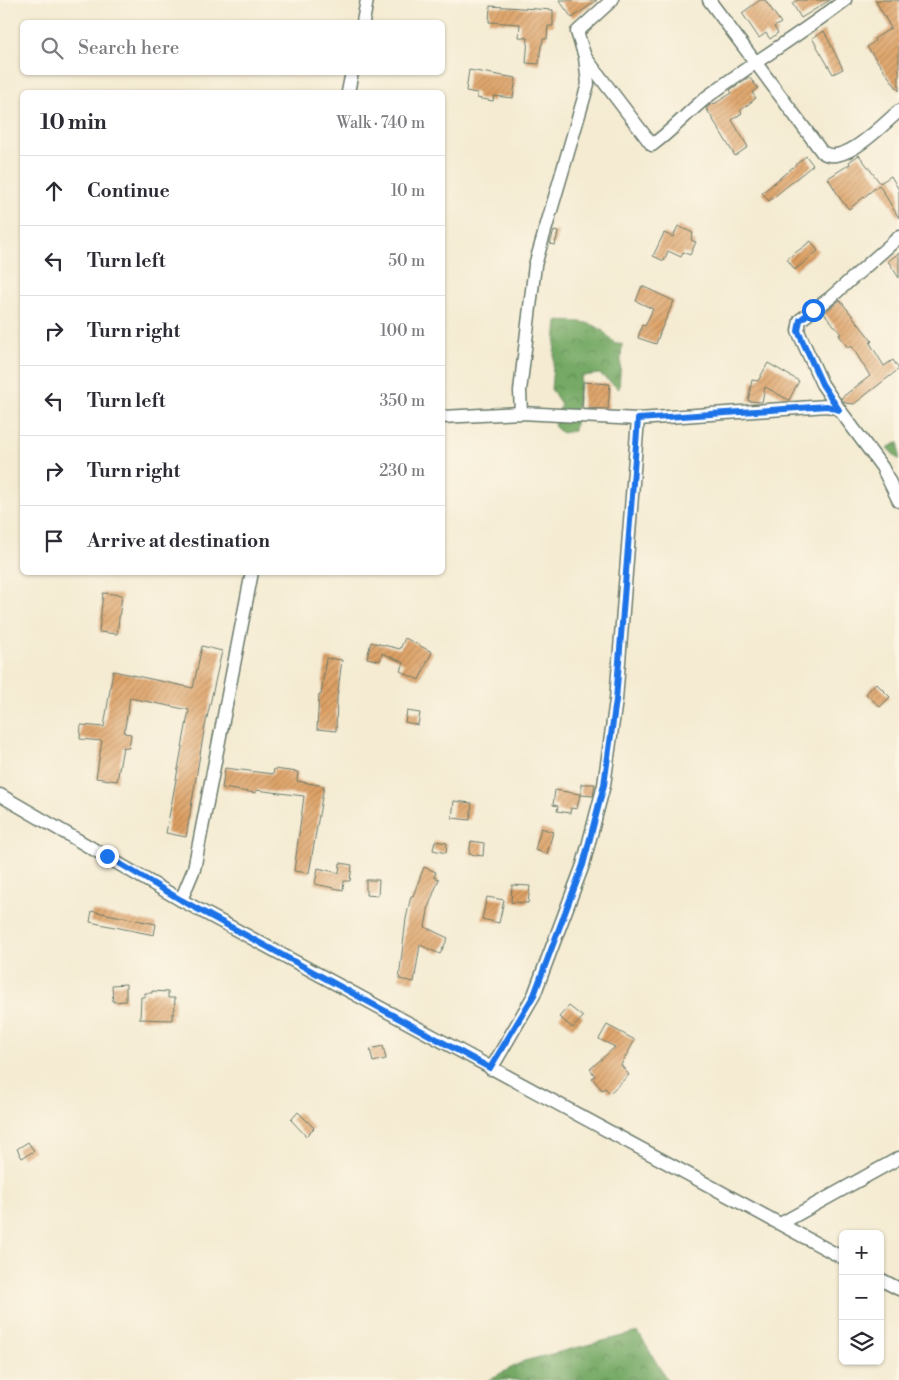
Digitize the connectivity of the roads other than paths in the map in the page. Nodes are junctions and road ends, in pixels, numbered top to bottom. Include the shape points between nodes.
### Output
1 (367, 0) edge
2 (612, 0) edge
3 (709, 0) edge
4 (845, 0) edge
5 (362, 20) edge
6 (585, 57) junction
7 (754, 62) junction
8 (351, 75) edge
9 (348, 90) edge
10 (899, 111) edge
11 (899, 237) edge
12 (839, 410) junction
13 (521, 413) junction
14 (445, 417) edge
15 (638, 419) junction
16 (899, 501) edge
17 (251, 575) edge
18 (0, 796) edge
19 (181, 900) junction
20 (490, 1068) junction
21 (899, 1158) edge
22 (782, 1223) junction
23 (839, 1256) edge
24 (884, 1281) edge
25 (899, 1289) edge

1 - 5 street
2 - 6 street via 578,32
3 - 7 street
4 - 7 street
6 - 7 street via 652,146 705,99
6 - 13 street via 588,84 535,265 520,391
7 - 10 street via 827,156 853,149
8 - 9 street
11 - 12 street via 800,320 798,331 822,384
12 - 15 street via 827,406
12 - 16 street via 882,467
13 - 14 street
13 - 15 street
15 - 20 street via 616,700 604,785 583,865 534,995
17 - 19 street via 194,869
18 - 19 street
19 - 20 street
20 - 22 street
21 - 22 street
22 - 23 street
24 - 25 street

